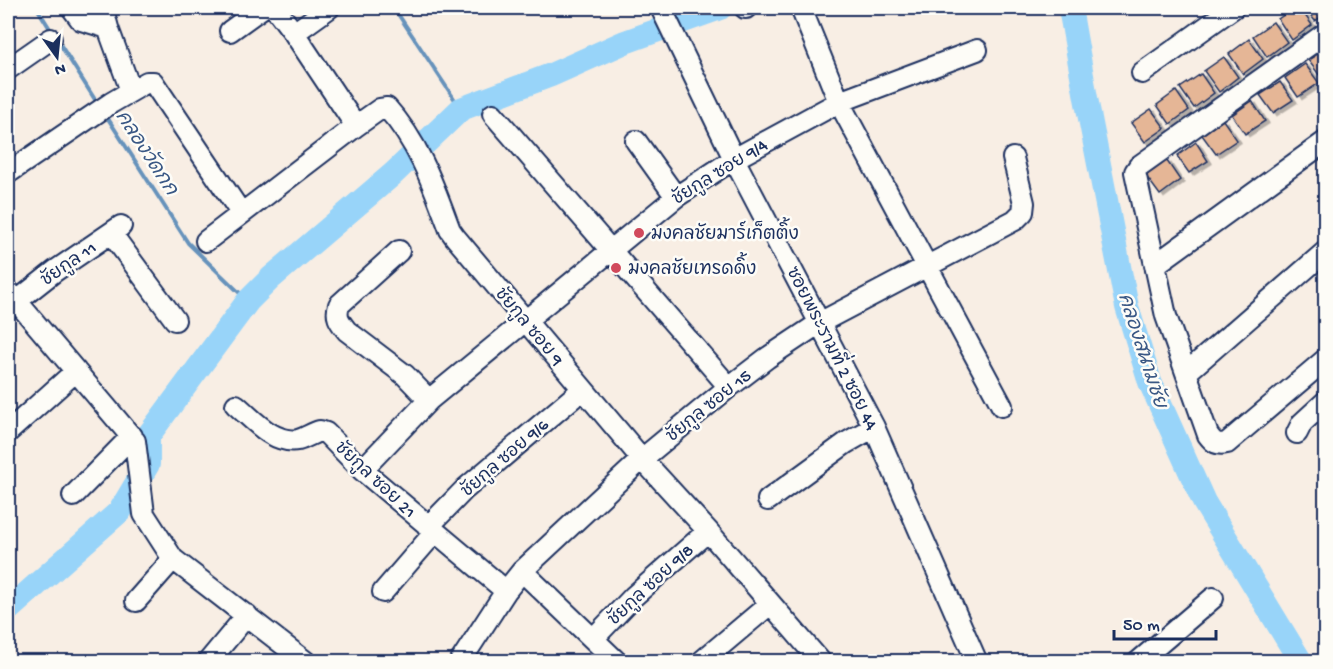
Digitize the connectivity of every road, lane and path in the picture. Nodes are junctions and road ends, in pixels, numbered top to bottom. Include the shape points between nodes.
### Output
1 (72, 8) edge
2 (106, 8) edge
3 (262, 8) edge
4 (275, 8) edge
5 (329, 8) edge
6 (801, 8) edge
7 (1233, 8) edge
8 (663, 11) edge
9 (108, 28) junction
10 (230, 31) dead end
11 (294, 33) junction
12 (1326, 33) edge
13 (51, 39) dead end
14 (977, 50) dead end
15 (8, 69) edge
16 (1142, 74) dead end
17 (131, 91) junction
18 (839, 102) junction
19 (493, 114) dead end
20 (356, 126) junction
21 (636, 141) dead end
22 (1326, 141) edge
23 (1013, 158) dead end
24 (735, 159) junction
25 (8, 174) edge
26 (676, 196) junction
27 (241, 213) junction
28 (206, 241) dead end
29 (610, 250) junction
30 (399, 251) dead end
31 (1326, 251) edge
32 (928, 265) junction
33 (1155, 265) junction
34 (10, 300) edge
35 (175, 320) dead end
36 (526, 321) junction
37 (820, 322) junction
38 (1326, 359) edge
39 (76, 371) junction
40 (1186, 373) junction
41 (729, 387) junction
42 (583, 389) junction
43 (429, 400) junction
44 (1326, 401) edge
45 (236, 405) dead end
46 (1002, 406) dead end
47 (874, 428) junction
48 (8, 432) edge
49 (1297, 433) dead end
50 (134, 445) junction
51 (642, 459) junction
52 (362, 470) junction
53 (73, 495) dead end
54 (768, 500) dead end
55 (431, 530) junction
56 (708, 531) junction
57 (173, 560) junction
58 (522, 571) junction
59 (506, 591) junction
60 (382, 592) dead end
61 (1213, 598) dead end
62 (136, 602) dead end
63 (770, 604) junction
64 (247, 615) junction
65 (593, 639) junction
66 (462, 659) edge
67 (208, 662) edge
68 (306, 662) edge
69 (618, 662) edge
70 (701, 662) edge
71 (821, 662) edge
72 (977, 662) edge
73 (1138, 662) edge

1 - 9 street via 81,20
2 - 9 street
3 - 10 street
4 - 11 street
5 - 11 street
6 - 18 street
7 - 16 street
8 - 24 street, ซอยพระรามที่ 2 ซอย 44
9 - 17 street
11 - 20 street
12 - 33 street via 1139,166 1135,172
13 - 15 street
14 - 18 street, ชัยกูล ซอย 9/4
17 - 25 street
17 - 27 street via 153,82
18 - 24 street, ชัยกูล ซอย 9/4
18 - 32 street
19 - 29 street
20 - 27 street, ชัยกูล ซอย 9
20 - 36 street, ชัยกูล ซอย 9 via 387,108 422,160 450,230
21 - 26 street
22 - 33 street
23 - 32 street, ชัยกูล ซอย 15 via 1023,212 1015,220
24 - 26 street, ชัยกูล ซอย 9/4
24 - 37 street, ซอยพระรามที่ 2 ซอย 44
26 - 29 street, ชัยกูล ซอย 9/4
27 - 28 street, ชัยกูล ซอย 9
29 - 36 street, ชัยกูล ซอย 9/4
29 - 41 street
30 - 43 street via 339,305 336,313 347,331 405,375
31 - 40 street
32 - 37 street, ชัยกูล ซอย 15
32 - 46 street
33 - 40 street via 1166,316
34 - 35 street, ชัยกูล 11 via 116,229
34 - 39 street
36 - 42 street, ชัยกูล ซอย 9
36 - 43 street, ชัยกูล ซอย 9/4
37 - 41 street, ชัยกูล ซอย 15
37 - 47 street, ซอยพระรามที่ 2 ซอย 44
38 - 40 street via 1220,445 1208,435
39 - 48 street
39 - 50 street
41 - 51 street, ชัยกูล ซอย 15
42 - 51 street, ชัยกูล ซอย 9
42 - 55 street, ชัยกูล ซอย 9/6 via 465,489
43 - 52 street, ชัยกูล ซอย 9/4
44 - 49 street via 1302,423
45 - 52 street, ชัยกูล ซอย 21 via 271,435 299,440 320,431 326,433
47 - 54 street via 846,443
47 - 72 street, ซอยพระรามที่ 2 ซอย 44
50 - 53 street
50 - 57 street via 144,514
51 - 56 street, ชัยกูล ซอย 9
51 - 58 street, ชัยกูล ซอย 15
52 - 55 street, ชัยกูล ซอย 21
55 - 59 street, ชัยกูล ซอย 21
55 - 60 street, ชัยกูล ซอย 9/6
56 - 63 street, ชัยกูล ซอย 9
56 - 65 street, ชัยกูล ซอย 9/8 via 634,596
57 - 62 street
57 - 64 street
58 - 59 street, ชัยกูล ซอย 15
58 - 65 street
59 - 66 street, ชัยกูล ซอย 15
61 - 73 street
63 - 70 street
63 - 71 street, ชัยกูล ซอย 9
64 - 67 street
64 - 68 street
65 - 69 street

